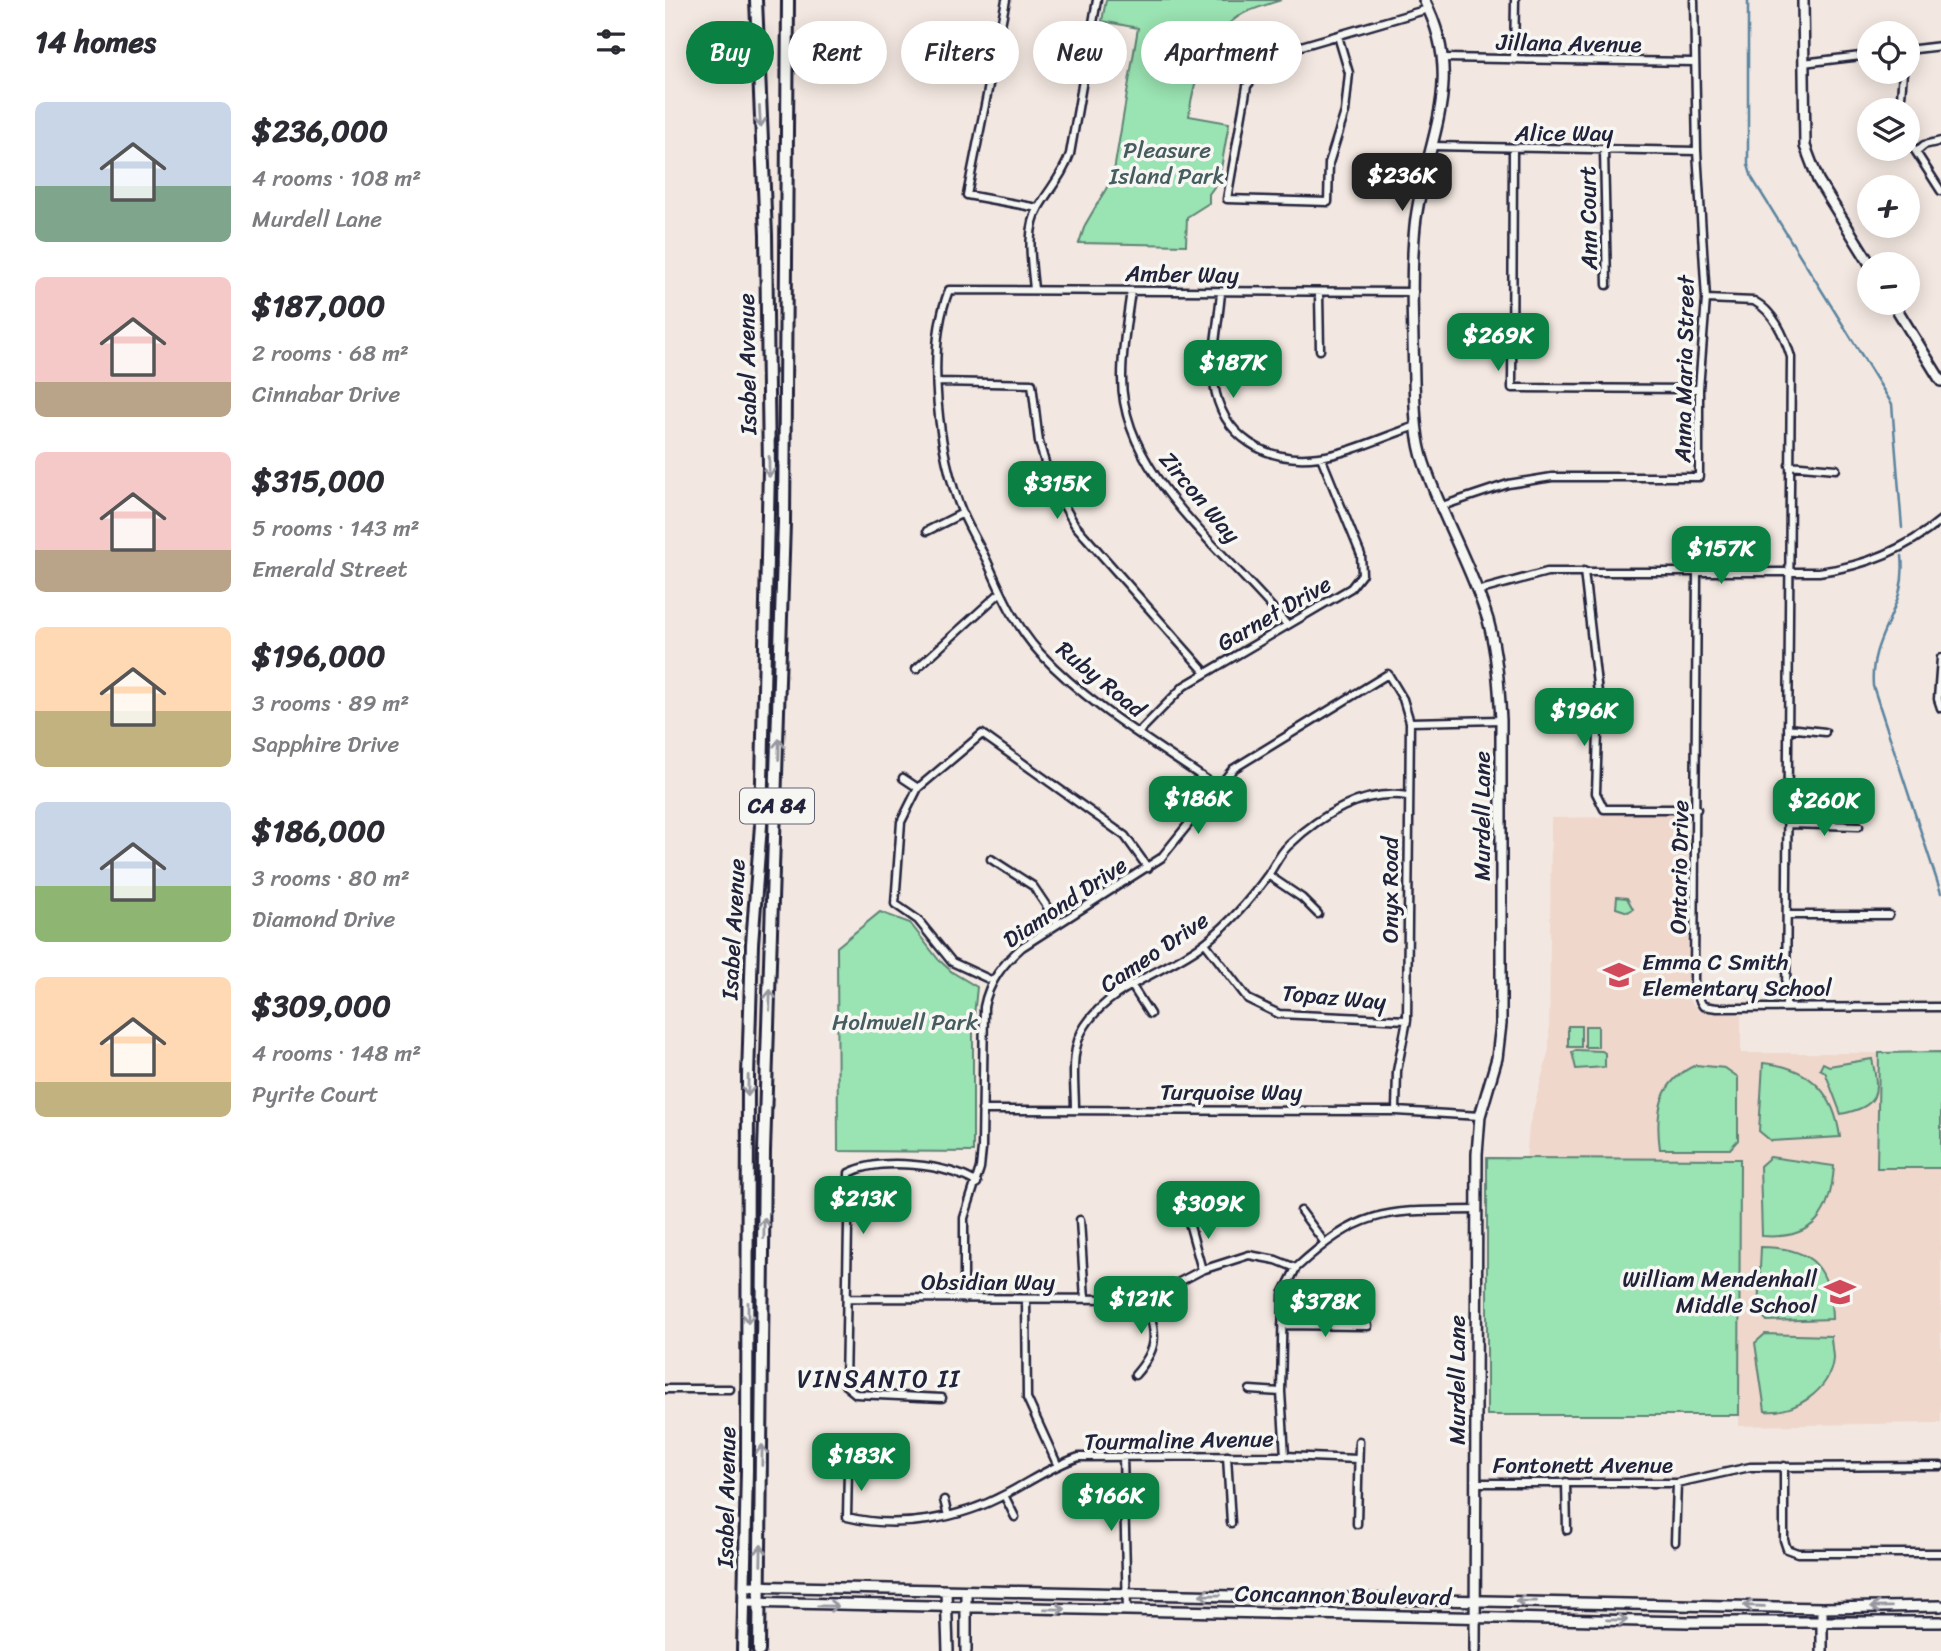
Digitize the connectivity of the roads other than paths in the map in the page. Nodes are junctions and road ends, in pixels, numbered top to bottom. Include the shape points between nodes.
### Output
1 (756, 0) edge
2 (788, 0) edge
3 (1006, 0) edge
4 (1097, 0) edge
5 (1515, 0) edge
6 (1695, 0) edge
7 (1803, 0) edge
8 (1426, 4) edge
9 (1338, 36) junction
10 (1941, 46) edge
11 (1920, 48) edge
12 (1857, 56) edge
13 (1444, 58) junction
14 (1514, 60) junction
15 (1694, 62) junction
16 (1803, 63) junction
17 (1941, 141) edge
18 (1432, 146) junction
19 (1920, 148) edge
20 (1513, 150) junction
21 (1604, 150) junction
22 (1697, 151) junction
23 (1920, 156) edge
24 (1941, 191) edge
25 (1038, 208) junction
26 (1863, 252) edge
27 (1607, 285) dead end
28 (949, 290) joint
29 (1034, 290) junction
30 (1131, 291) junction
31 (1221, 292) junction
32 (1414, 292) junction
33 (1319, 294) junction
34 (1706, 299) junction
35 (1900, 315) edge
36 (1320, 350) dead end
37 (1941, 381) edge
38 (938, 382) junction
39 (1699, 389) junction
40 (1416, 426) junction
41 (1321, 457) junction
42 (1789, 465) junction
43 (1836, 469) dead end
44 (1442, 506) junction
45 (963, 513) junction
46 (1939, 524) edge
47 (927, 531) dead end
48 (1584, 571) junction
49 (1697, 572) junction
50 (1790, 572) junction
51 (1477, 591) junction
52 (1001, 592) junction
53 (1287, 625) junction
54 (1941, 658) edge
55 (916, 669) dead end
56 (1206, 673) junction
57 (1388, 674) joint
58 (1941, 708) edge
59 (1500, 720) junction
60 (1410, 722) junction
61 (1788, 728) junction
62 (1139, 732) junction
63 (1825, 732) dead end
64 (903, 778) dead end
65 (1217, 787) junction
66 (918, 788) junction
67 (1407, 796) junction
68 (1697, 809) junction
69 (1789, 824) junction
70 (1859, 826) dead end
71 (991, 859) dead end
72 (1147, 868) junction
73 (1268, 874) junction
74 (1318, 914) dead end
75 (1788, 915) junction
76 (1889, 915) dead end
77 (1058, 923) junction
78 (1205, 943) junction
79 (993, 982) junction
80 (1132, 986) junction
81 (1786, 1007) junction
82 (1941, 1007) edge
83 (1150, 1014) dead end
84 (1407, 1020) junction
85 (1076, 1109) junction
86 (982, 1110) junction
87 (1396, 1111) junction
88 (1480, 1116) junction
89 (977, 1183) junction
90 (1477, 1210) junction
91 (1301, 1211) dead end
92 (1188, 1219) dead end
93 (1080, 1220) dead end
94 (1324, 1242) junction
95 (1296, 1268) junction
96 (1202, 1270) junction
97 (849, 1298) junction
98 (964, 1300) junction
99 (1026, 1300) junction
100 (1085, 1300) junction
101 (1147, 1300) junction
102 (1282, 1325) junction
103 (1367, 1326) dead end
104 (1135, 1375) dead end
105 (665, 1389) edge
106 (730, 1389) dead end
107 (1250, 1390) dead end
108 (1281, 1392) junction
109 (942, 1398) dead end
110 (1359, 1441) dead end
111 (1123, 1456) junction
112 (1227, 1456) junction
113 (1285, 1456) junction
114 (1358, 1460) junction
115 (1057, 1464) junction
116 (1784, 1466) junction
117 (1941, 1466) edge
118 (848, 1469) dead end
119 (1566, 1482) junction
120 (1476, 1483) junction
121 (1677, 1483) junction
122 (1004, 1495) junction
123 (944, 1500) dead end
124 (948, 1516) junction
125 (1014, 1517) dead end
126 (1231, 1523) dead end
127 (1357, 1524) dead end
128 (1567, 1530) dead end
129 (1675, 1542) dead end
130 (1941, 1552) edge
131 (745, 1586) junction
132 (760, 1586) junction
133 (946, 1591) junction
134 (966, 1591) junction
135 (1126, 1593) junction
136 (1475, 1599) junction
137 (745, 1602) junction
138 (759, 1603) junction
139 (1941, 1606) edge
140 (946, 1608) junction
141 (966, 1608) junction
142 (1822, 1608) junction
143 (1126, 1610) junction
144 (1475, 1617) junction
145 (1941, 1622) edge
146 (1822, 1623) junction
147 (743, 1651) edge
148 (759, 1651) edge
149 (948, 1651) edge
150 (965, 1651) edge
151 (1475, 1651) edge
152 (1822, 1651) edge

1 -> 131 highway, Isabel Avenue via 769,469 761,825 748,1077
132 -> 2 highway, Isabel Avenue / CA 84 via 764,1152 784,523
3 - 25 street via 967,195
4 - 25 street via 1070,154 1060,178
5 - 14 street
6 - 15 street, Anna Maria Street
7 - 16 main road
8 - 9 street
8 - 13 main road, Murdell Lane
9 - 9 street via 1291,49 1265,63 1247,86 1227,199 1328,202 1329,163 1345,112 1349,74
10 - 11 street
12 - 16 street
13 - 14 street, Jillana Avenue
13 - 18 main road, Murdell Lane via 1443,108
14 - 15 street, Jillana Avenue
15 - 22 street, Anna Maria Street
16 - 26 main road via 1803,133 1810,165
17 - 19 street
18 - 20 street, Alice Way
18 - 32 main road, Murdell Lane via 1419,189
20 - 21 street, Alice Way
20 - 39 street via 1512,388
21 - 22 street, Alice Way
21 - 27 street, Ann Court
22 - 34 street, Anna Maria Street
23 - 24 street
25 - 29 street via 1031,243
28 - 29 street, Amber Way
28 - 38 street, Ruby Road via 939,341
29 - 30 street, Amber Way
30 - 31 street, Amber Way
30 - 53 street, Zircon Way via 1121,378 1134,440 1180,507
31 - 33 street, Amber Way
31 - 41 street via 1214,382 1228,424 1253,447 1292,458
32 - 33 street, Amber Way
32 - 40 main road, Murdell Lane
33 - 36 street
34 - 39 street, Anna Maria Street
34 - 42 street via 1754,301 1769,311 1782,334 1791,357
35 - 37 main road
38 - 45 street, Ruby Road via 948,465
38 - 56 street via 1032,384 1039,442 1051,483 1075,525
39 - 44 street, Anna Maria Street via 1699,477 1552,477 1509,484
40 - 41 street
40 - 44 main road, Murdell Lane via 1423,462
41 - 53 street, Garnet Drive via 1361,555 1362,574 1351,588
42 - 43 street
42 - 50 street
44 - 51 main road, Murdell Lane
45 - 47 street
45 - 52 street, Ruby Road
46 - 50 street via 1872,561 1819,572
48 - 49 street
48 - 51 street via 1525,576
48 - 68 street via 1599,702 1596,793 1604,809
49 - 50 street
49 - 68 street, Ontario Drive
50 - 61 street
51 - 59 main road, Murdell Lane via 1494,650
52 - 55 street
52 - 62 street, Ruby Road via 1038,651 1093,701
53 - 56 street, Garnet Drive
54 - 58 street
56 - 62 street, Garnet Drive via 1173,695
57 - 60 street, Onyx Road
57 - 65 street, Diamond Drive via 1255,753
59 - 60 street
59 - 88 main road, Murdell Lane via 1500,1031
60 - 67 street, Onyx Road
61 - 63 street
61 - 69 street
62 - 65 street, Ruby Road
64 - 66 street
65 - 72 street, Diamond Drive via 1176,842
66 - 72 street via 982,734 1125,836
66 - 79 street via 901,822 895,904 918,920 952,962
67 - 73 street, Cameo Drive via 1373,795 1346,807 1287,846
67 - 84 street, Onyx Road
68 - 81 street, Ontario Drive via 1694,979 1698,999 1703,1006 1717,1008
69 - 70 street
69 - 75 street
71 - 77 street via 1033,886
72 - 77 street, Diamond Drive
73 - 74 street
73 - 78 street, Cameo Drive via 1237,914
75 - 76 street
75 - 81 street
77 - 79 street, Diamond Drive via 1005,962
78 - 80 street, Cameo Drive
78 - 84 street, Topaz Way via 1248,999 1279,1014
79 - 86 street via 982,1028
80 - 83 street
80 - 85 street, Cameo Drive via 1085,1025 1074,1062
81 - 82 street, Ontario Drive
84 - 87 street, Onyx Road via 1397,1071
85 - 86 street, Turquoise Way
85 - 87 street, Turquoise Way
86 - 89 street
87 - 88 street, Turquoise Way
88 - 90 main road, Murdell Lane
89 - 97 street via 945,1168 868,1165 849,1173
89 - 98 street via 964,1218
90 - 94 street via 1391,1211 1360,1220
90 - 120 main road, Murdell Lane
91 - 94 street
92 - 96 street
93 - 100 street
94 - 95 street
95 - 96 street, Obsidian Way via 1249,1255
95 - 102 street via 1283,1294
96 - 101 street, Obsidian Way
97 - 98 street, Obsidian Way
97 - 109 street via 844,1380 849,1391
98 - 99 street, Obsidian Way
99 - 100 street, Obsidian Way
99 - 115 street via 1027,1398
100 - 101 street, Obsidian Way
101 - 104 street via 1155,1335 1151,1357
102 - 103 street
102 - 108 street
105 - 106 street
107 - 108 street
108 - 113 street
110 - 114 street
111 - 112 street, Tourmaline Avenue
111 - 115 street, Tourmaline Avenue via 1079,1457
111 - 135 street
112 - 113 street, Tourmaline Avenue
112 - 126 street
113 - 114 street, Tourmaline Avenue
114 - 127 street
115 - 122 street, Tourmaline Avenue
116 - 117 street, Fontonett Avenue
116 - 121 street, Fontonett Avenue via 1739,1469
116 - 130 street via 1787,1549 1798,1553
118 - 124 street, Tourmaline Avenue via 848,1517 906,1521
119 - 120 street, Fontonett Avenue
119 - 121 street, Fontonett Avenue
119 - 128 street
120 - 136 main road, Murdell Lane
121 - 129 street
122 - 124 street, Tourmaline Avenue
122 - 125 street
123 - 124 street
131 - 132 main road, Concannon Boulevard
131 - 137 highway, Isabel Avenue
132 - 133 main road, Concannon Boulevard
132 - 138 highway, Isabel Avenue / CA 84
133 - 134 main road, Concannon Boulevard
133 - 140 main road
134 - 135 main road, Concannon Boulevard
134 - 141 main road
136 -> 135 main road, Concannon Boulevard
135 - 143 street
142 -> 136 main road, Concannon Boulevard
136 - 144 main road, Murdell Lane
137 - 138 main road, Concannon Boulevard
137 - 147 highway, Isabel Avenue
138 -> 140 main road, Concannon Boulevard
138 - 148 highway, Isabel Avenue / CA 84
139 -> 142 main road, Concannon Boulevard
140 - 141 main road, Concannon Boulevard
140 - 149 main road
141 -> 143 main road, Concannon Boulevard
141 - 150 main road
142 - 146 main road
143 - 144 main road, Concannon Boulevard
144 -> 146 main road, Concannon Boulevard
144 - 151 main road, Murdell Lane
145 - 146 main road, Concannon Boulevard
146 - 152 main road

